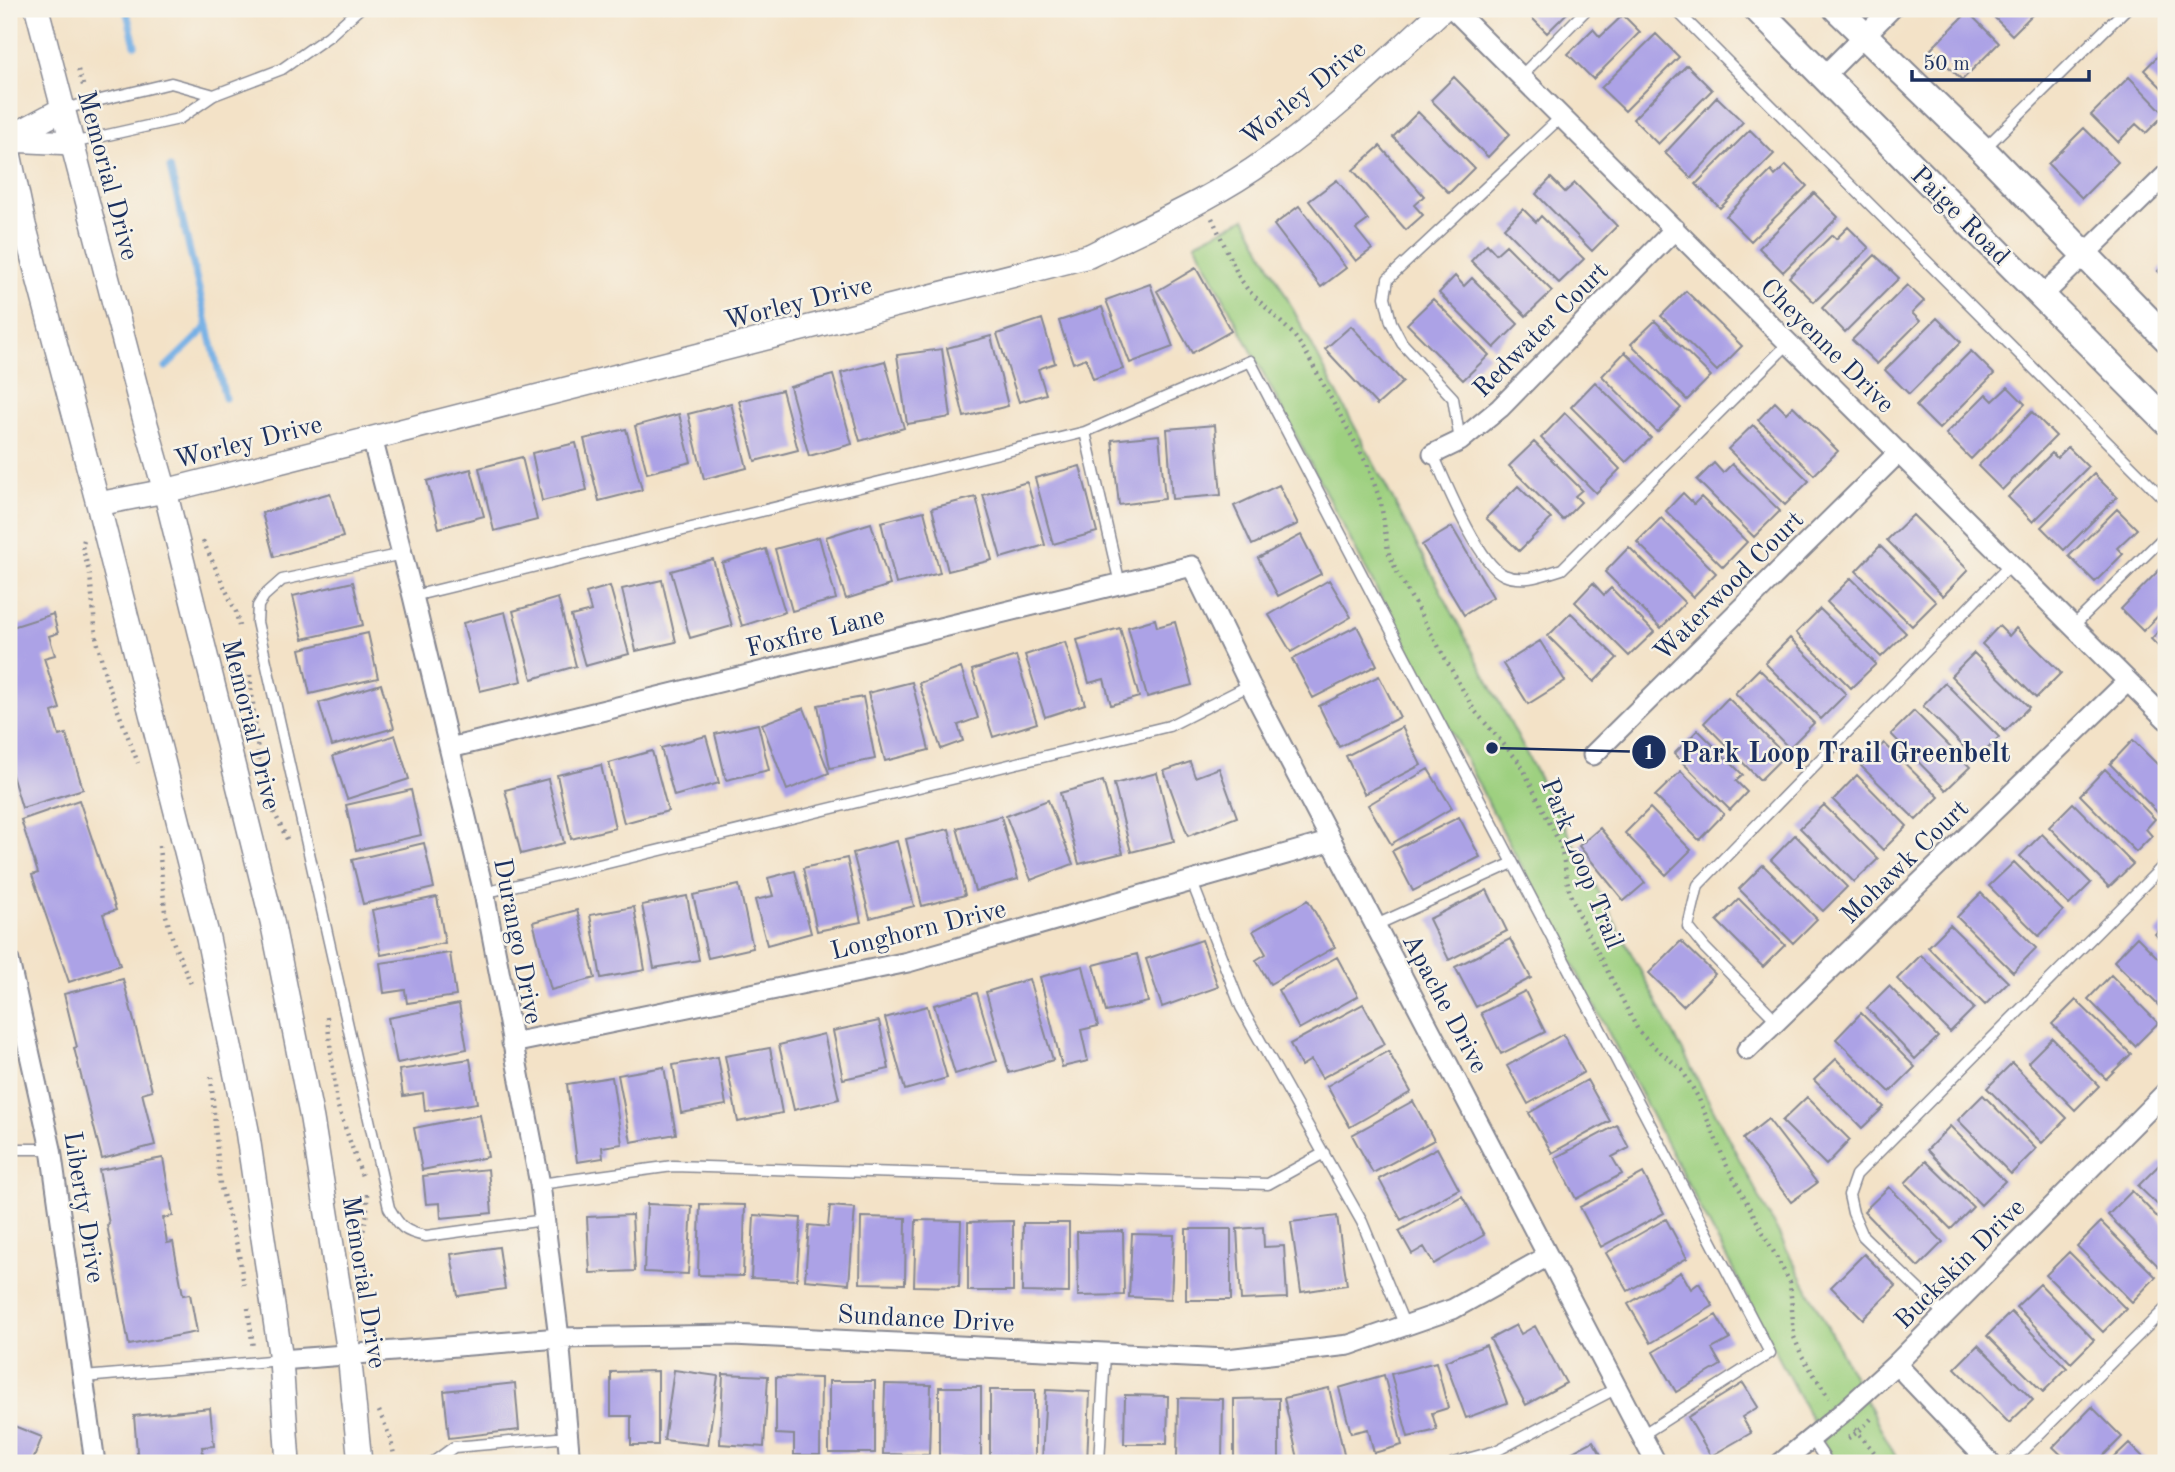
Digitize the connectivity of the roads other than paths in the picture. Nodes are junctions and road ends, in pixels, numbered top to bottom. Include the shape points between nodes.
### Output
1 (37, 9) edge
2 (359, 9) edge
3 (1443, 9) edge
4 (1453, 9) edge
5 (1587, 9) edge
6 (1675, 9) edge
7 (1757, 9) edge
8 (1837, 9) edge
9 (1891, 9) edge
10 (2126, 9) edge
11 (1865, 35) junction
12 (1521, 76) junction
13 (1824, 76) junction
14 (214, 95) junction
15 (63, 109) junction
16 (1562, 116) junction
17 (9, 139) edge
18 (72, 143) junction
19 (1983, 150) junction
20 (9, 153) edge
21 (2166, 176) edge
22 (1675, 229) junction
23 (2085, 254) junction
24 (2042, 296) junction
25 (2166, 338) edge
26 (1789, 342) junction
27 (2166, 421) edge
28 (1085, 432) junction
29 (372, 438) junction
30 (1460, 441) junction
31 (1899, 453) junction
32 (1433, 454) joint
33 (165, 491) junction
34 (2166, 501) edge
35 (98, 505) junction
36 (2166, 535) edge
37 (402, 554) junction
38 (2011, 564) junction
39 (1192, 566) joint
40 (1120, 584) junction
41 (413, 596) junction
42 (2073, 626) junction
43 (2128, 681) junction
44 (1250, 685) junction
45 (2166, 719) edge
46 (450, 748) junction
47 (1593, 755) dead end
48 (1332, 841) junction
49 (1513, 863) junction
50 (2166, 863) edge
51 (1192, 882) junction
52 (484, 893) junction
53 (1376, 925) junction
54 (9, 961) edge
55 (1777, 1021) junction
56 (512, 1043) junction
57 (1747, 1050) dead end
58 (2166, 1092) edge
59 (9, 1149) edge
60 (51, 1149) junction
61 (1324, 1153) junction
62 (540, 1184) junction
63 (544, 1220) junction
64 (1548, 1256) junction
65 (2166, 1308) edge
66 (1945, 1315) junction
67 (1405, 1327) junction
68 (559, 1338) junction
69 (349, 1353) junction
70 (1105, 1353) junction
71 (281, 1360) junction
72 (1896, 1364) junction
73 (84, 1377) junction
74 (1617, 1388) junction
75 (1642, 1435) junction
76 (568, 1437) junction
77 (1811, 1438) junction
78 (94, 1463) edge
79 (288, 1463) edge
80 (360, 1463) edge
81 (432, 1463) edge
82 (570, 1463) edge
83 (1099, 1463) edge
84 (1453, 1463) edge
85 (1656, 1463) edge
86 (1781, 1463) edge
87 (1828, 1463) edge
88 (1990, 1463) edge
89 (2010, 1463) edge

1 - 15 street, Memorial Drive
2 - 14 lane via 282,69
3 - 29 street, Worley Drive via 1367,80 1268,160 1201,201 1089,256
4 - 12 street, Cheyenne Drive
5 - 12 lane
6 - 34 lane
7 - 13 main road, Paige Road
8 - 11 main road
9 - 11 street
10 - 19 lane
11 - 13 street
11 - 19 main road
12 - 16 street, Cheyenne Drive
13 - 24 main road, Paige Road
14 - 15 lane via 171,83
14 - 18 lane via 179,119
15 - 17 street
15 - 18 street, Memorial Drive
16 - 22 street, Cheyenne Drive
16 - 30 lane via 1388,279 1385,297 1391,322 1402,343 1453,398
17 - 18 street
18 - 33 street, Memorial Drive
19 - 23 main road
20 - 35 street
21 - 23 street
22 - 26 street, Cheyenne Drive
22 - 30 street, Redwater Court via 1500,408
23 - 24 street
23 - 25 main road
24 - 27 main road, Paige Road
26 - 31 street, Cheyenne Drive
26 - 32 lane via 1562,569 1526,579 1503,575 1483,555
28 - 40 lane
28 - 41 lane
28 - 49 lane via 1250,360
29 - 33 street, Worley Drive
29 - 37 street, Durango Drive
30 - 32 street, Redwater Court
31 - 38 street, Cheyenne Drive
31 - 47 street, Waterwood Court
33 - 35 street, Worley Drive
33 - 69 street, Memorial Drive via 272,921 312,1119
35 - 71 street via 208,938 247,1130
36 - 42 lane
37 - 41 street, Durango Drive
37 - 63 lane via 282,580 258,606 257,622 390,1208 398,1224 410,1233 426,1236
38 - 42 street, Cheyenne Drive
38 - 55 lane via 1698,885 1688,927
39 - 40 street, Foxfire Lane
39 - 44 street, Apache Drive
40 - 46 street, Foxfire Lane
41 - 46 street, Durango Drive
42 - 43 street, Cheyenne Drive
43 - 45 street, Cheyenne Drive
43 - 55 street, Mohawk Court
44 - 48 street, Apache Drive
44 - 52 lane via 1169,726
46 - 52 street, Durango Drive
48 - 51 street, Longhorn Drive
48 - 53 street, Apache Drive
49 - 53 lane
49 - 75 lane via 1770,1353
50 - 66 lane via 1856,1175 1849,1195 1863,1236
51 - 56 street, Longhorn Drive via 908,962
51 - 61 lane via 1241,1007
52 - 56 street, Durango Drive
53 - 64 street, Apache Drive
54 - 60 street, Liberty Drive
55 - 57 street, Mohawk Court
56 - 62 street, Durango Drive
58 - 66 street, Buckskin Drive
59 - 60 lane
60 - 73 street, Liberty Drive
61 - 62 lane via 1268,1184 673,1166
61 - 67 lane via 1362,1222
62 - 63 street, Durango Drive
63 - 68 street, Durango Drive
64 - 67 street, Sundance Drive via 1453,1309
64 - 74 street, Apache Drive
65 - 89 lane
66 - 72 street, Buckskin Drive
67 - 70 street, Sundance Drive via 1349,1345 1240,1358
68 - 69 street, Sundance Drive
68 - 70 street, Sundance Drive via 733,1335
68 - 76 street, Durango Drive
69 - 71 street, Sundance Drive
69 - 80 street, Memorial Drive
70 - 83 lane
71 - 73 lane
71 - 79 street
72 - 77 street, Buckskin Drive
72 - 88 street
73 - 78 street, Liberty Drive
74 - 75 street, Apache Drive
74 - 84 lane via 1496,1451
75 - 85 street, Apache Drive
76 - 81 lane via 454,1447
76 - 82 street, Durango Drive
77 - 86 street, Buckskin Drive
77 - 87 lane

